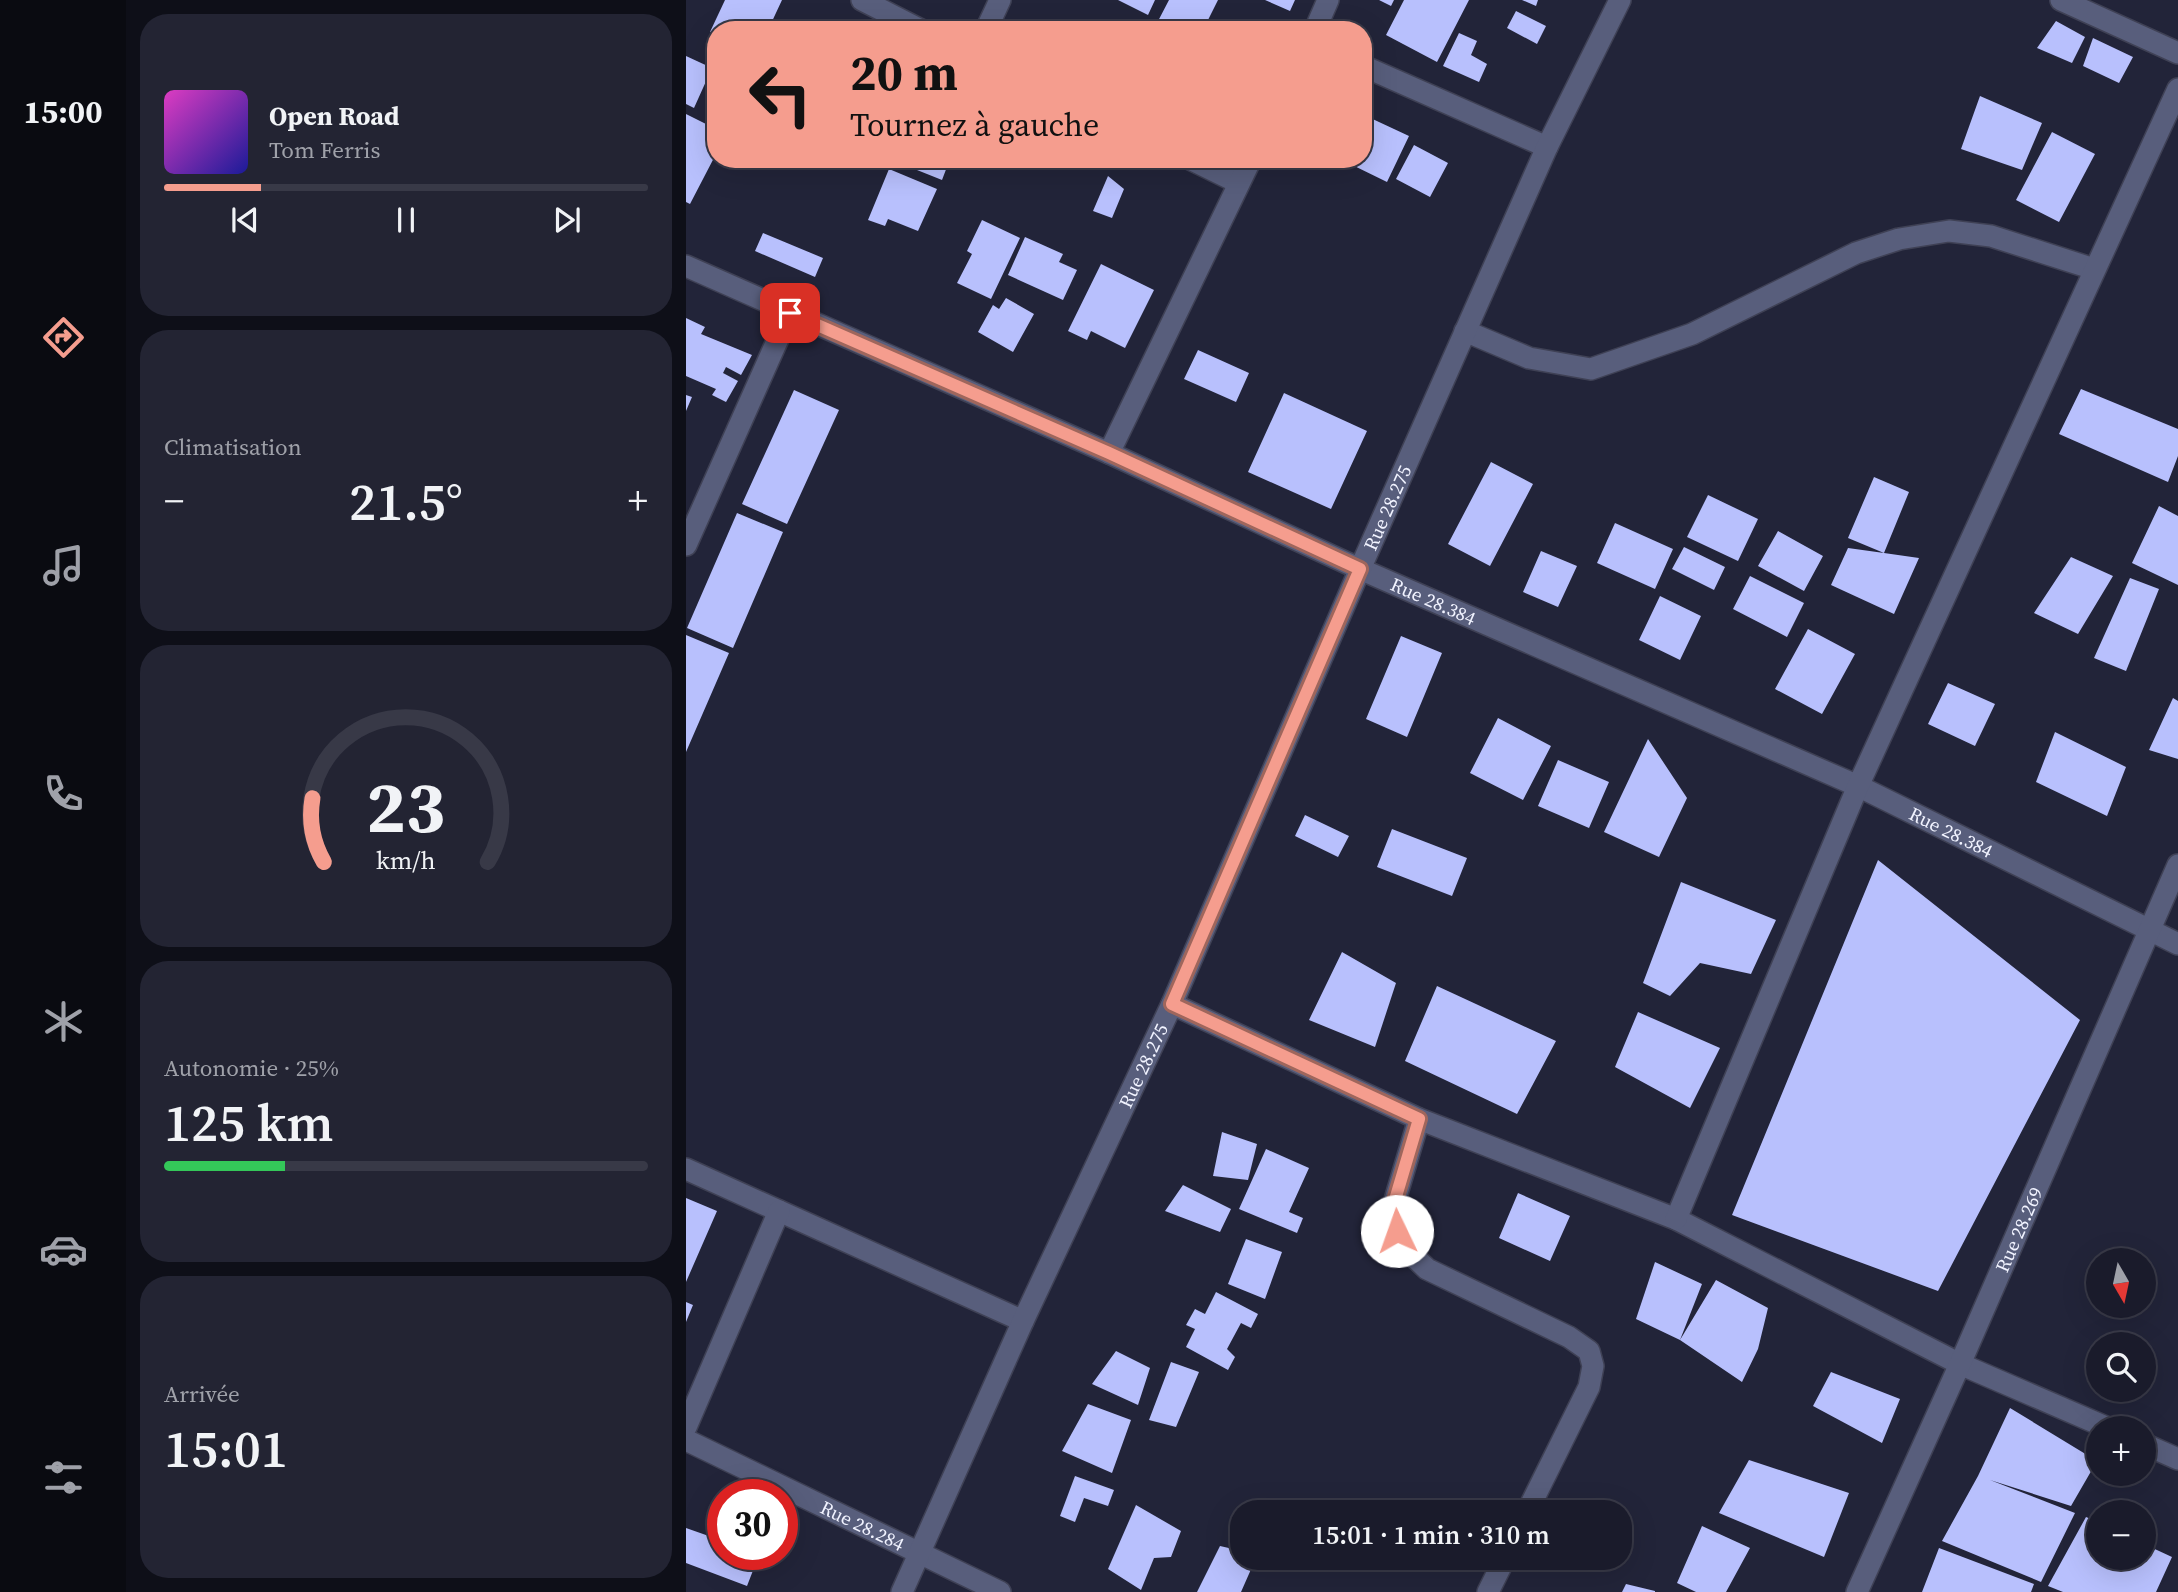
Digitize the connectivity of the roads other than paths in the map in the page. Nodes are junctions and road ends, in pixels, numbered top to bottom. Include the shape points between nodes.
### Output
1 (863, 0) edge
2 (1000, 0) edge
3 (1328, 0) edge
4 (1620, 0) edge
5 (2061, 0) edge
6 (903, 21) edge
7 (990, 21) edge
8 (1319, 21) edge
9 (2178, 53) edge
10 (1372, 70) edge
11 (2178, 89) edge
12 (1547, 147) junction
13 (1208, 168) edge
14 (1246, 168) edge
15 (1239, 183) junction
16 (686, 265) edge
17 (2094, 269) junction
18 (790, 313) junction
19 (1465, 331) junction
20 (1109, 453) junction
21 (686, 545) edge
22 (1360, 569) junction
23 (1858, 786) junction
24 (2178, 865) edge
25 (2148, 930) junction
26 (2178, 944) edge
27 (1172, 1004) junction
28 (1419, 1119) junction
29 (686, 1169) edge
30 (779, 1210) junction
31 (1676, 1219) junction
32 (1023, 1321) junction
33 (1960, 1364) junction
34 (2086, 1418) edge
35 (686, 1427) edge
36 (686, 1440) edge
37 (2156, 1449) edge
38 (2178, 1459) edge
39 (1533, 1500) edge
40 (920, 1553) junction
41 (1499, 1570) edge
42 (902, 1592) edge
43 (1000, 1592) edge
44 (1488, 1592) edge
45 (1857, 1592) edge

1 - 6 street
2 - 7 street
3 - 8 street
4 - 12 street, Rue 28.275
5 - 9 street
10 - 12 street
11 - 17 street
12 - 19 street, Rue 28.275
13 - 15 street
14 - 15 street
15 - 20 street
16 - 18 street, Rue 28.384
17 - 19 street via 1991,236 1949,230 1856,253 1692,334 1591,369 1529,358
17 - 23 street
18 - 20 street, Rue 28.384
18 - 21 street
19 - 22 street, Rue 28.275
20 - 22 street, Rue 28.384
22 - 23 street, Rue 28.384
22 - 27 street, Rue 28.275
23 - 25 street, Rue 28.384
23 - 31 street
24 - 25 street, Rue 28.269
25 - 26 street, Rue 28.384
25 - 33 street, Rue 28.269
27 - 28 street
27 - 32 street, Rue 28.275
28 - 31 street
28 - 39 street via 1392,1210 1409,1252 1427,1269 1589,1350 1593,1366 1589,1387
29 - 30 street
30 - 32 street
30 - 35 street
31 - 33 street
32 - 40 street, Rue 28.275
33 - 34 street
33 - 45 street, Rue 28.269
36 - 40 street, Rue 28.284
37 - 38 street
40 - 42 street, Rue 28.275
40 - 43 street, Rue 28.284
41 - 44 street

